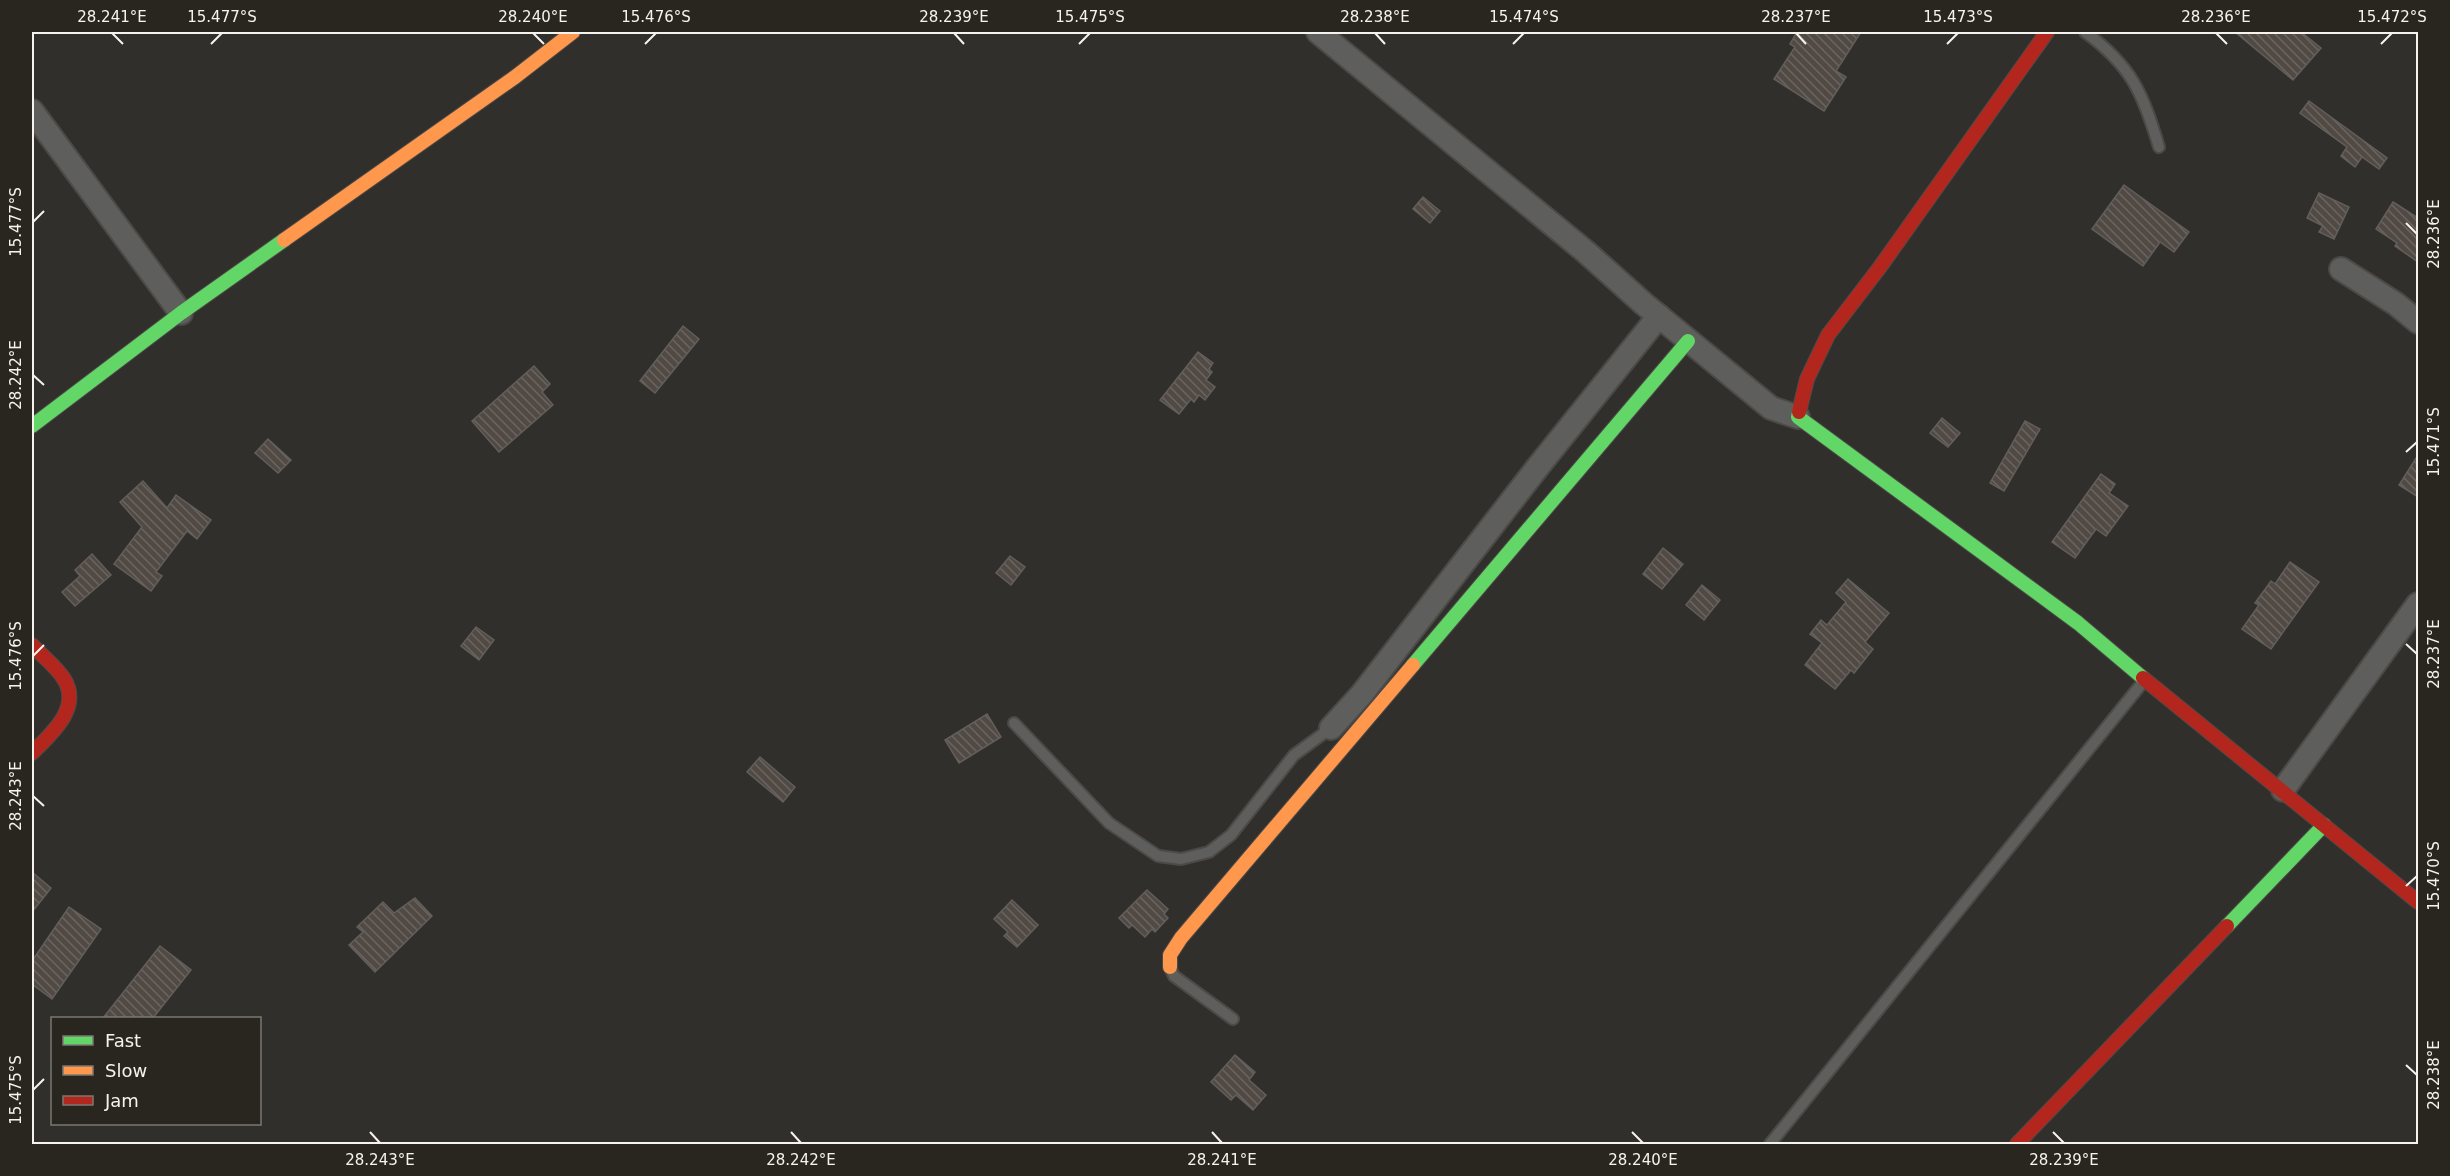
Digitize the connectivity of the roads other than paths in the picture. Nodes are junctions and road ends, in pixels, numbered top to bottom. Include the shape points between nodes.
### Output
1 (573, 32) edge
2 (1318, 32) edge
3 (2047, 32) edge
4 (2085, 32) edge
5 (32, 111) edge
6 (2159, 147) dead end
7 (2341, 268) dead end
8 (181, 313) junction
9 (1659, 316) junction
10 (2418, 322) edge
11 (1688, 341) junction
12 (1798, 417) junction
13 (32, 426) edge
14 (2418, 604) edge
15 (32, 645) edge
16 (2145, 680) junction
17 (1014, 723) dead end
18 (1332, 728) joint
19 (32, 753) edge
20 (2283, 790) junction
21 (2324, 825) junction
22 (2418, 902) edge
23 (1170, 967) joint
24 (1233, 1019) dead end
25 (1770, 1144) edge
26 (2017, 1144) edge

1 - 8 street
2 - 9 street
3 - 12 street via 1828,335 1807,379
4 - 6 lane via 2115,57 2142,94
5 - 8 street
7 - 10 street
8 - 13 street
9 - 11 street
9 - 18 street
11 - 12 street via 1771,408
11 - 23 street via 1181,938 1170,955
12 - 16 street via 2078,623
14 - 20 street
15 - 19 street via 65,681 71,697 66,716
16 - 20 street
16 - 25 lane
17 - 18 lane via 1110,823 1158,856 1181,859 1209,852 1231,835 1294,754
20 - 21 street
21 - 22 street
21 - 26 street
23 - 24 lane via 1174,976

